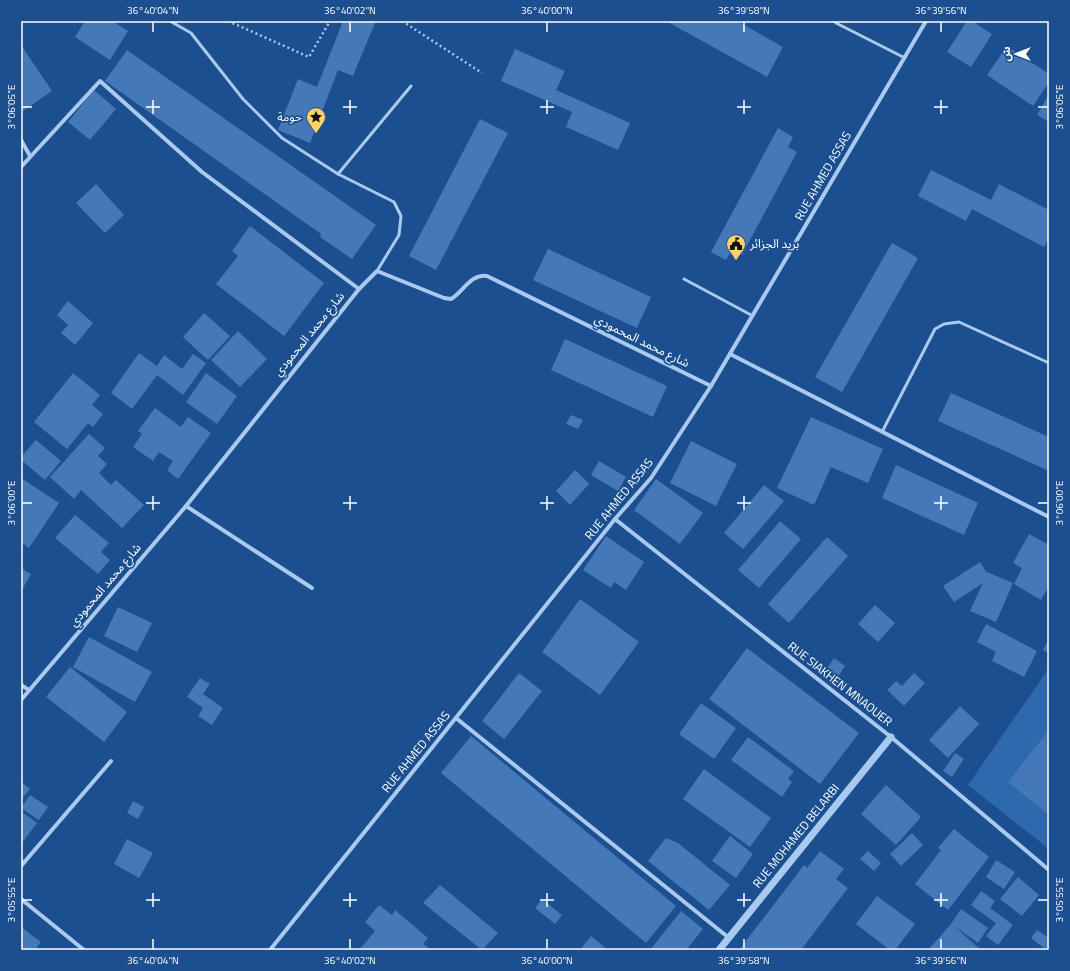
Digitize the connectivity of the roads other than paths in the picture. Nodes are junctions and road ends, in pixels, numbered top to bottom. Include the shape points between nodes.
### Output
1 (170, 21) edge
2 (835, 21) edge
3 (926, 21) edge
4 (905, 58) junction
5 (411, 86) dead end
6 (21, 140) edge
7 (30, 156) junction
8 (21, 167) edge
9 (338, 174) junction
10 (377, 271) junction
11 (684, 280) dead end
12 (359, 289) junction
13 (753, 316) junction
14 (730, 354) junction
15 (1049, 364) edge
16 (710, 386) junction
17 (882, 432) junction
18 (186, 506) junction
19 (1049, 517) edge
20 (615, 519) junction
21 (312, 588) dead end
22 (21, 685) edge
23 (29, 690) junction
24 (21, 700) edge
25 (456, 718) junction
26 (891, 737) junction
27 (112, 761) dead end
28 (21, 866) edge
29 (1049, 870) edge
30 (21, 899) edge
31 (729, 938) junction
32 (84, 950) edge
33 (270, 950) edge
34 (719, 950) edge

1 - 9 lane via 191,33 243,99 282,138
2 - 4 lane
3 - 4 street, RUE AHMED ASSAS
4 - 13 street, RUE AHMED ASSAS
5 - 9 lane
6 - 7 street
7 - 8 street
7 - 12 street via 100,81 202,172
9 - 10 lane via 394,202 401,216 399,235
10 - 12 street, شارع محمد المحمودي
10 - 16 street, شارع محمد المحمودي via 451,299 473,278 487,276
11 - 13 lane
12 - 18 street, شارع محمد المحمودي
13 - 14 street, RUE AHMED ASSAS
14 - 16 street, RUE AHMED ASSAS
14 - 17 street
15 - 17 lane via 959,322 944,324 935,329
16 - 20 street, RUE AHMED ASSAS via 651,478
17 - 19 street
18 - 21 street
18 - 23 street, شارع محمد المحمودي
20 - 25 street, RUE AHMED ASSAS
20 - 26 street, RUE SIAKHEN MNAOUER
22 - 23 street
23 - 24 street, شارع محمد المحمودي
25 - 31 street
25 - 33 street, RUE AHMED ASSAS
26 - 29 street, RUE SIAKHEN MNAOUER
26 - 31 street, RUE MOHAMED BELARBI
27 - 28 street
30 - 32 street
31 - 34 street, RUE MOHAMED BELARBI

